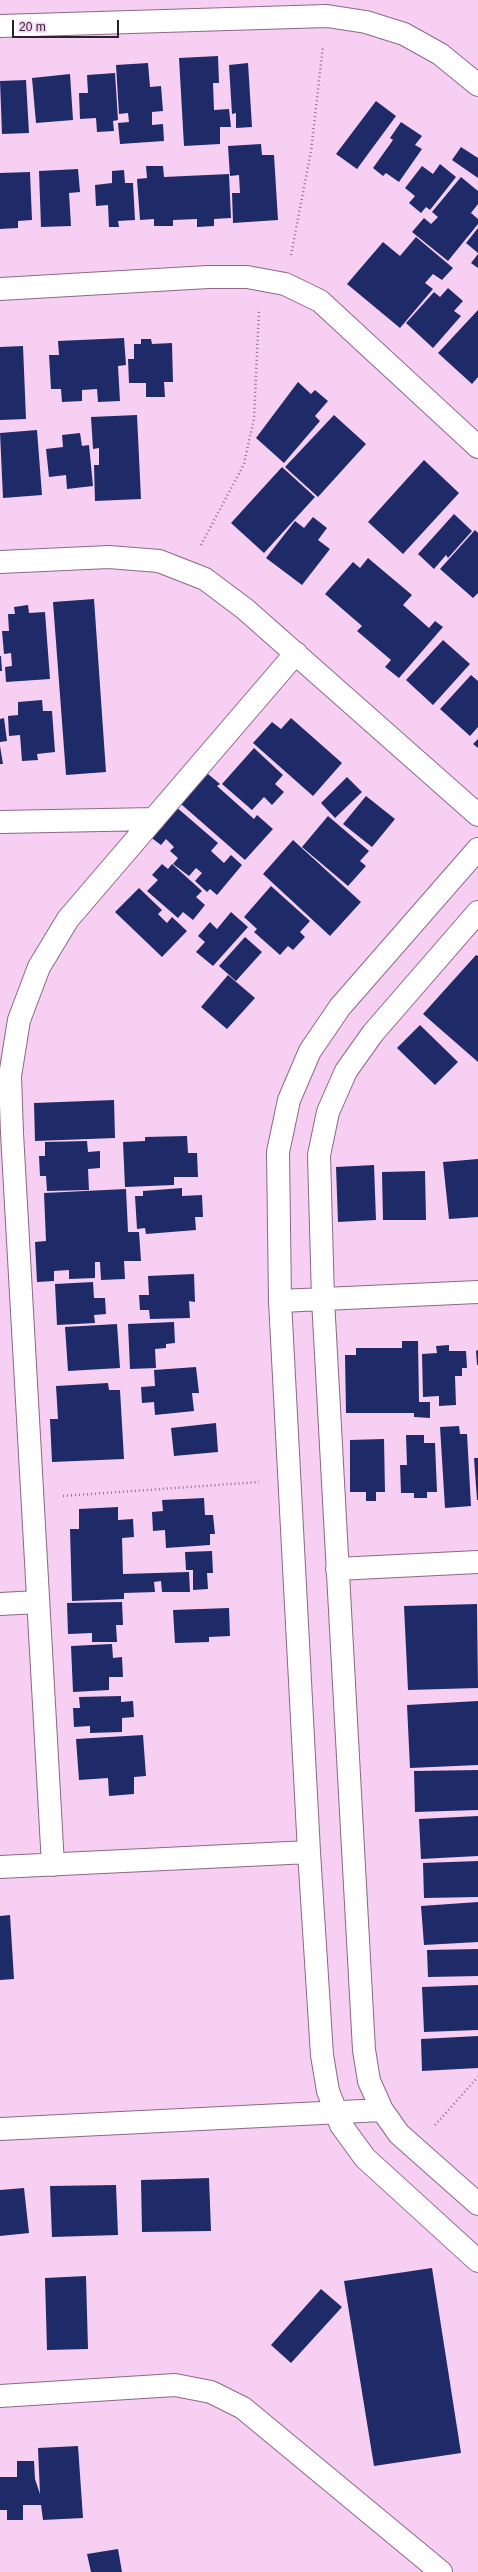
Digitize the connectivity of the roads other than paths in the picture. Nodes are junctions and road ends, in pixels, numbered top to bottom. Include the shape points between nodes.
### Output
1 (0, 26) edge
2 (478, 85) edge
3 (0, 289) edge
4 (478, 447) edge
5 (0, 562) edge
6 (296, 653) junction
7 (478, 815) edge
8 (154, 819) junction
9 (0, 822) edge
10 (478, 849) edge
11 (478, 912) edge
12 (478, 1292) edge
13 (323, 1299) junction
14 (280, 1301) junction
15 (478, 1562) edge
16 (336, 1569) junction
17 (38, 1602) junction
18 (0, 1604) edge
19 (309, 1852) junction
20 (53, 1864) junction
21 (0, 1867) edge
22 (382, 2110) junction
23 (337, 2112) junction
24 (0, 2129) edge
25 (478, 2204) edge
26 (478, 2261) edge
27 (0, 2396) edge
28 (441, 2572) edge

1 - 2 street via 327,16 366,22 404,34 440,54
3 - 4 street via 208,277 285,284 320,301
5 - 6 street via 109,557 159,561 205,579 246,609
6 - 7 street
6 - 8 street
8 - 9 street
8 - 17 street via 68,919 39,967 19,1020 10,1076
10 - 14 street via 340,1007 310,1051 289,1100 278,1152
11 - 13 street via 373,1033 346,1071 328,1112 319,1155
12 - 13 street
13 - 14 street
13 - 16 street
14 - 19 street
15 - 16 street
16 - 22 street via 364,2050 369,2081
17 - 18 street
17 - 20 street
19 - 20 street
19 - 23 street via 322,2055 328,2091
20 - 21 street
22 - 23 street
22 - 25 street via 399,2134
23 - 24 street
23 - 26 street via 341,2125 365,2158
27 - 28 street via 175,2385 210,2392 243,2408

